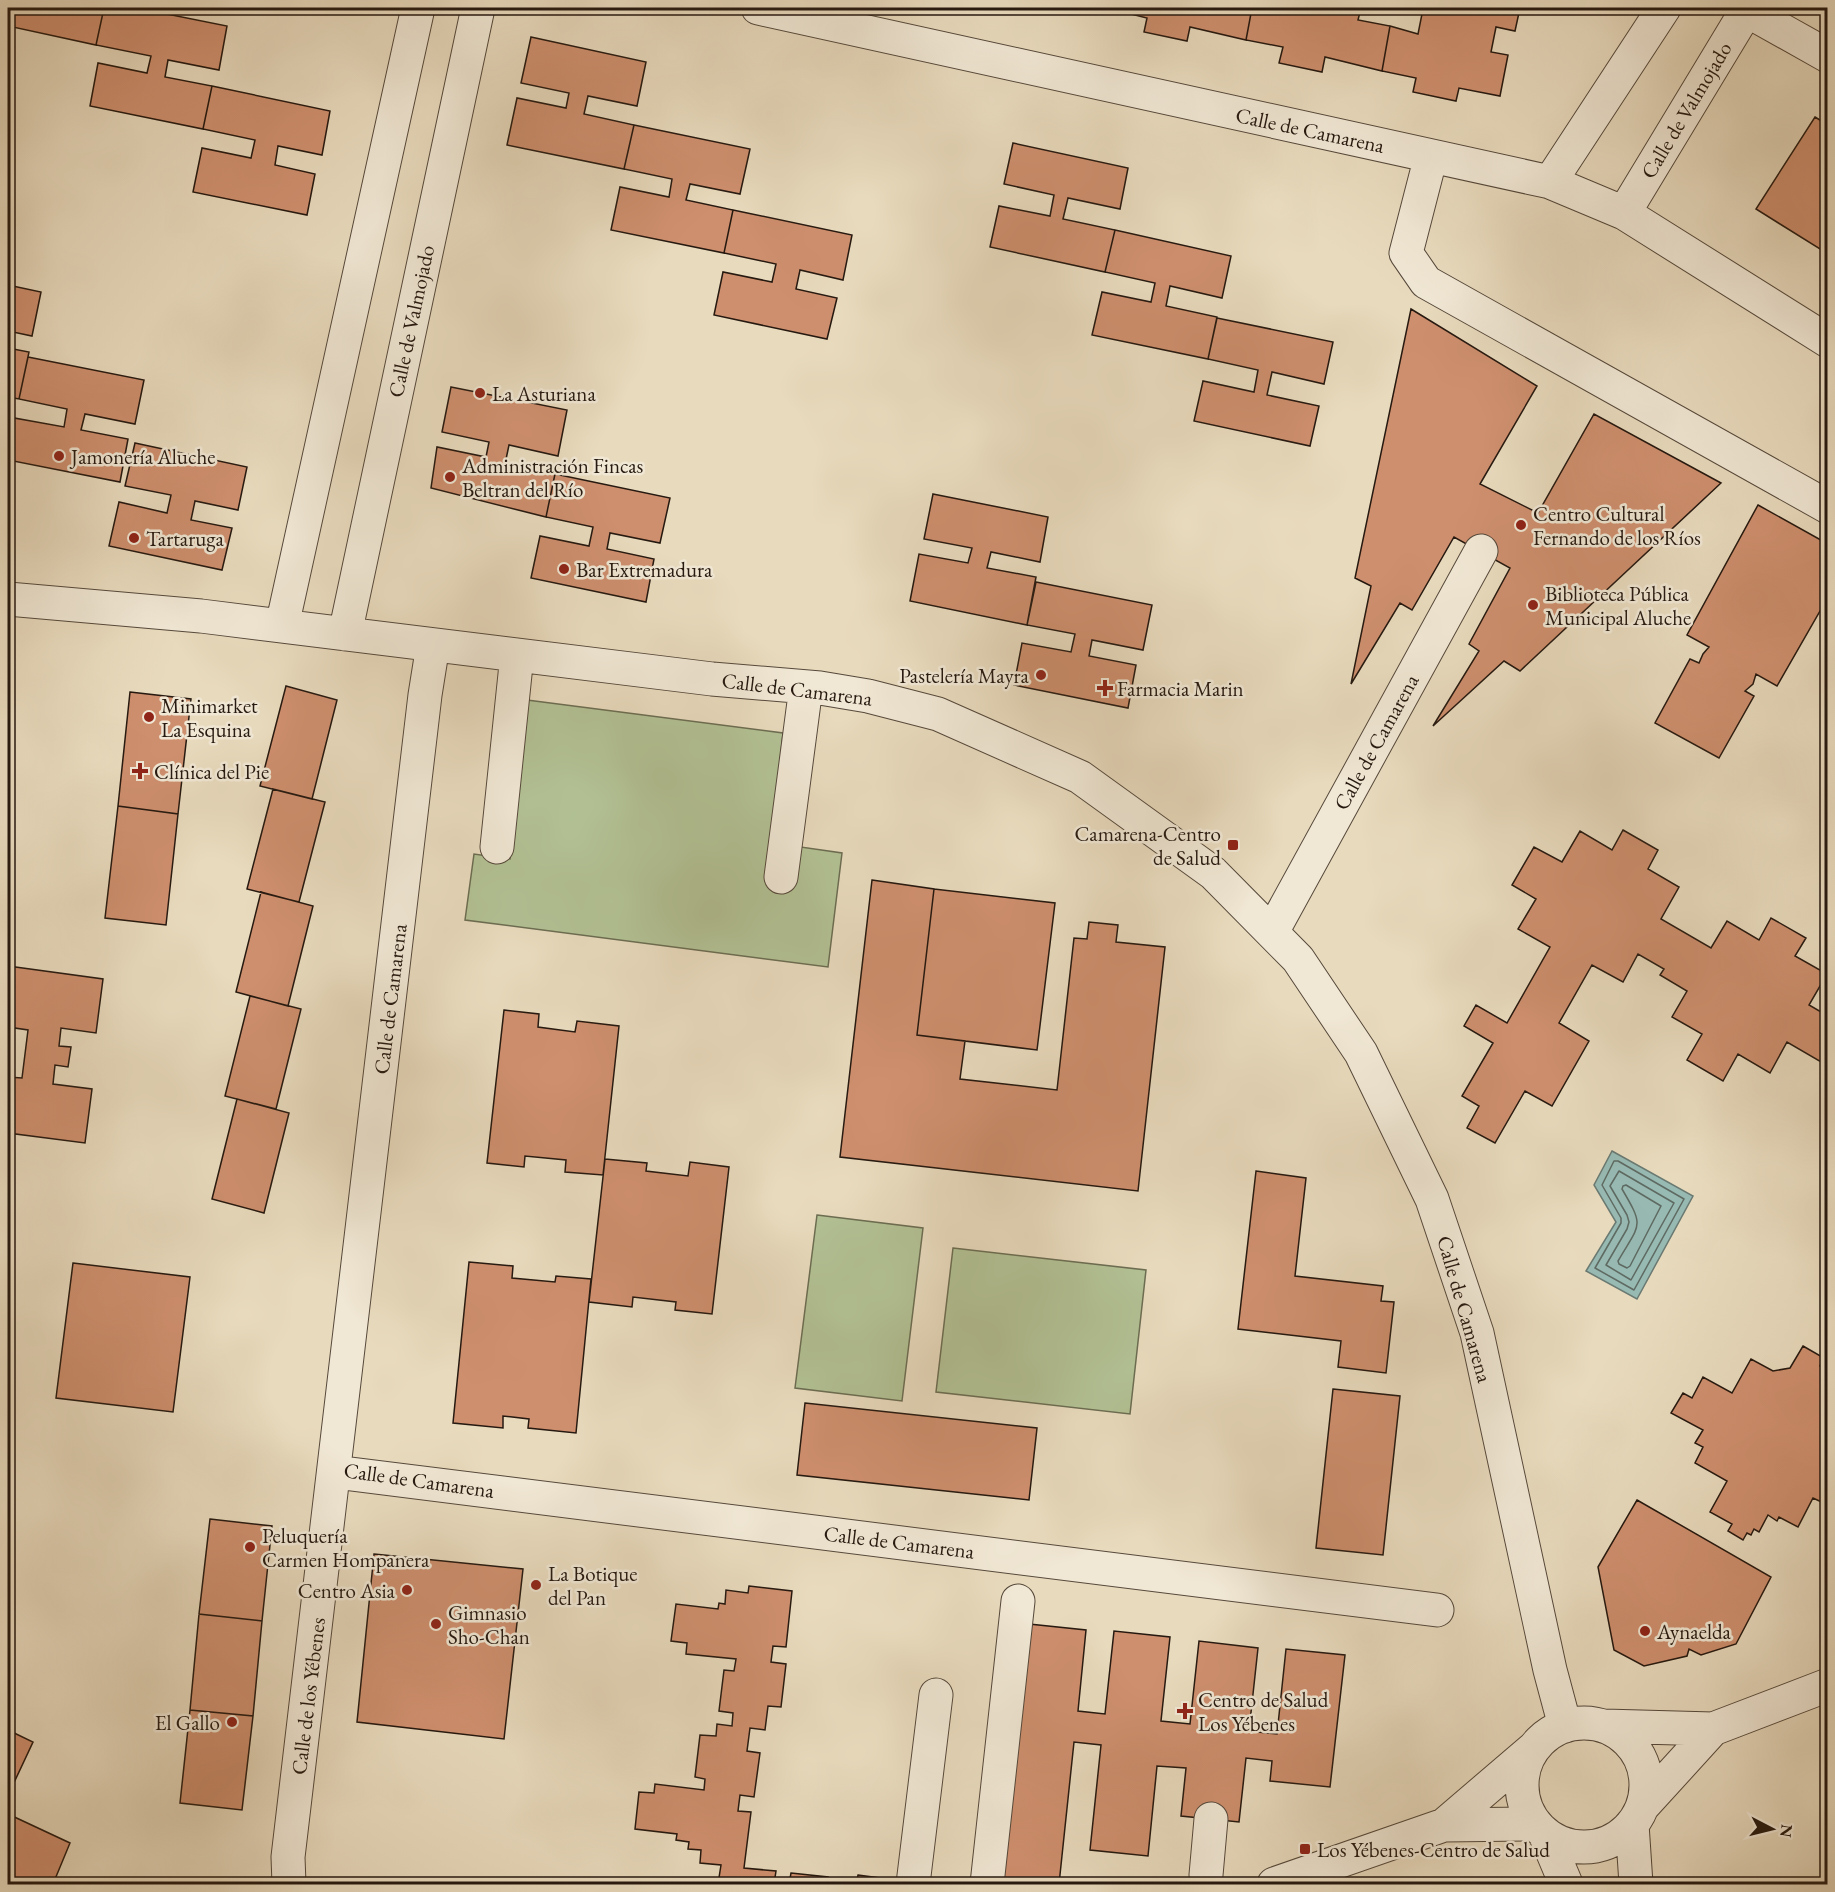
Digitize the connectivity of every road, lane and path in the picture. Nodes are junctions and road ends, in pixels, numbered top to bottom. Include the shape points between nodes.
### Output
1 (418, 8) edge
2 (478, 8) edge
3 (758, 8) edge
4 (1664, 8) edge
5 (1747, 9) edge
6 (1827, 56) edge
7 (1431, 156) junction
8 (1550, 182) junction
9 (1624, 213) junction
10 (1827, 341) edge
11 (1827, 507) edge
12 (1481, 551) dead end
13 (8, 599) edge
14 (282, 626) junction
15 (345, 634) junction
16 (432, 645) junction
17 (517, 655) junction
18 (806, 687) junction
19 (497, 847) dead end
20 (781, 877) dead end
21 (1272, 932) junction
22 (335, 1472) junction
23 (1018, 1601) dead end
24 (1437, 1610) dead end
25 (1827, 1685) edge
26 (936, 1695) dead end
27 (1565, 1726) junction
28 (1604, 1726) junction
29 (1713, 1729) junction
30 (1535, 1747) junction
31 (1637, 1816) junction
32 (1211, 1819) dead end
33 (1444, 1825) junction
34 (1540, 1829) junction
35 (1206, 1875) dead end
36 (289, 1884) edge
37 (913, 1884) edge
38 (987, 1884) edge
39 (1274, 1884) edge
40 (1566, 1884) edge
41 (1636, 1884) edge

1 - 14 street
2 - 15 street, Calle de Valmojado
3 - 7 street, Calle de Camarena
4 - 8 street
5 - 6 street
5 - 9 street, Calle de Valmojado
7 - 8 street, Calle de Camarena
7 - 11 street via 1406,253 1426,282
8 - 9 street, Calle de Camarena
9 - 10 street, Calle de Camarena
12 - 21 street, Calle de Camarena
13 - 14 street, Calle de Camarena
14 - 15 street, Calle de Camarena
15 - 16 street, Calle de Camarena
16 - 17 street, Calle de Camarena
16 - 22 street, Calle de Camarena
17 - 18 street, Calle de Camarena
17 - 19 street
18 - 20 street
18 - 21 street, Calle de Camarena via 868,696 939,714 1080,777 1213,873
21 - 27 street, Calle de Camarena via 1298,959 1361,1053 1431,1199 1477,1333
22 - 24 street, Calle de Camarena
22 - 36 street, Calle de los Yébenes via 288,1857
23 - 38 street
25 - 29 street
26 - 37 street
27 - 28 street
27 - 30 street via 1548,1734
28 - 29 street
28 - 31 street via 1621,1735 1635,1750 1643,1768 1646,1788
29 - 31 street
30 - 33 street
30 - 34 street via 1522,1777 1522,1793 1526,1809
31 - 34 street via 1618,1838 1600,1846 1562,1844
31 - 41 street
32 - 35 street
33 - 34 street
33 - 39 street
34 - 40 street

